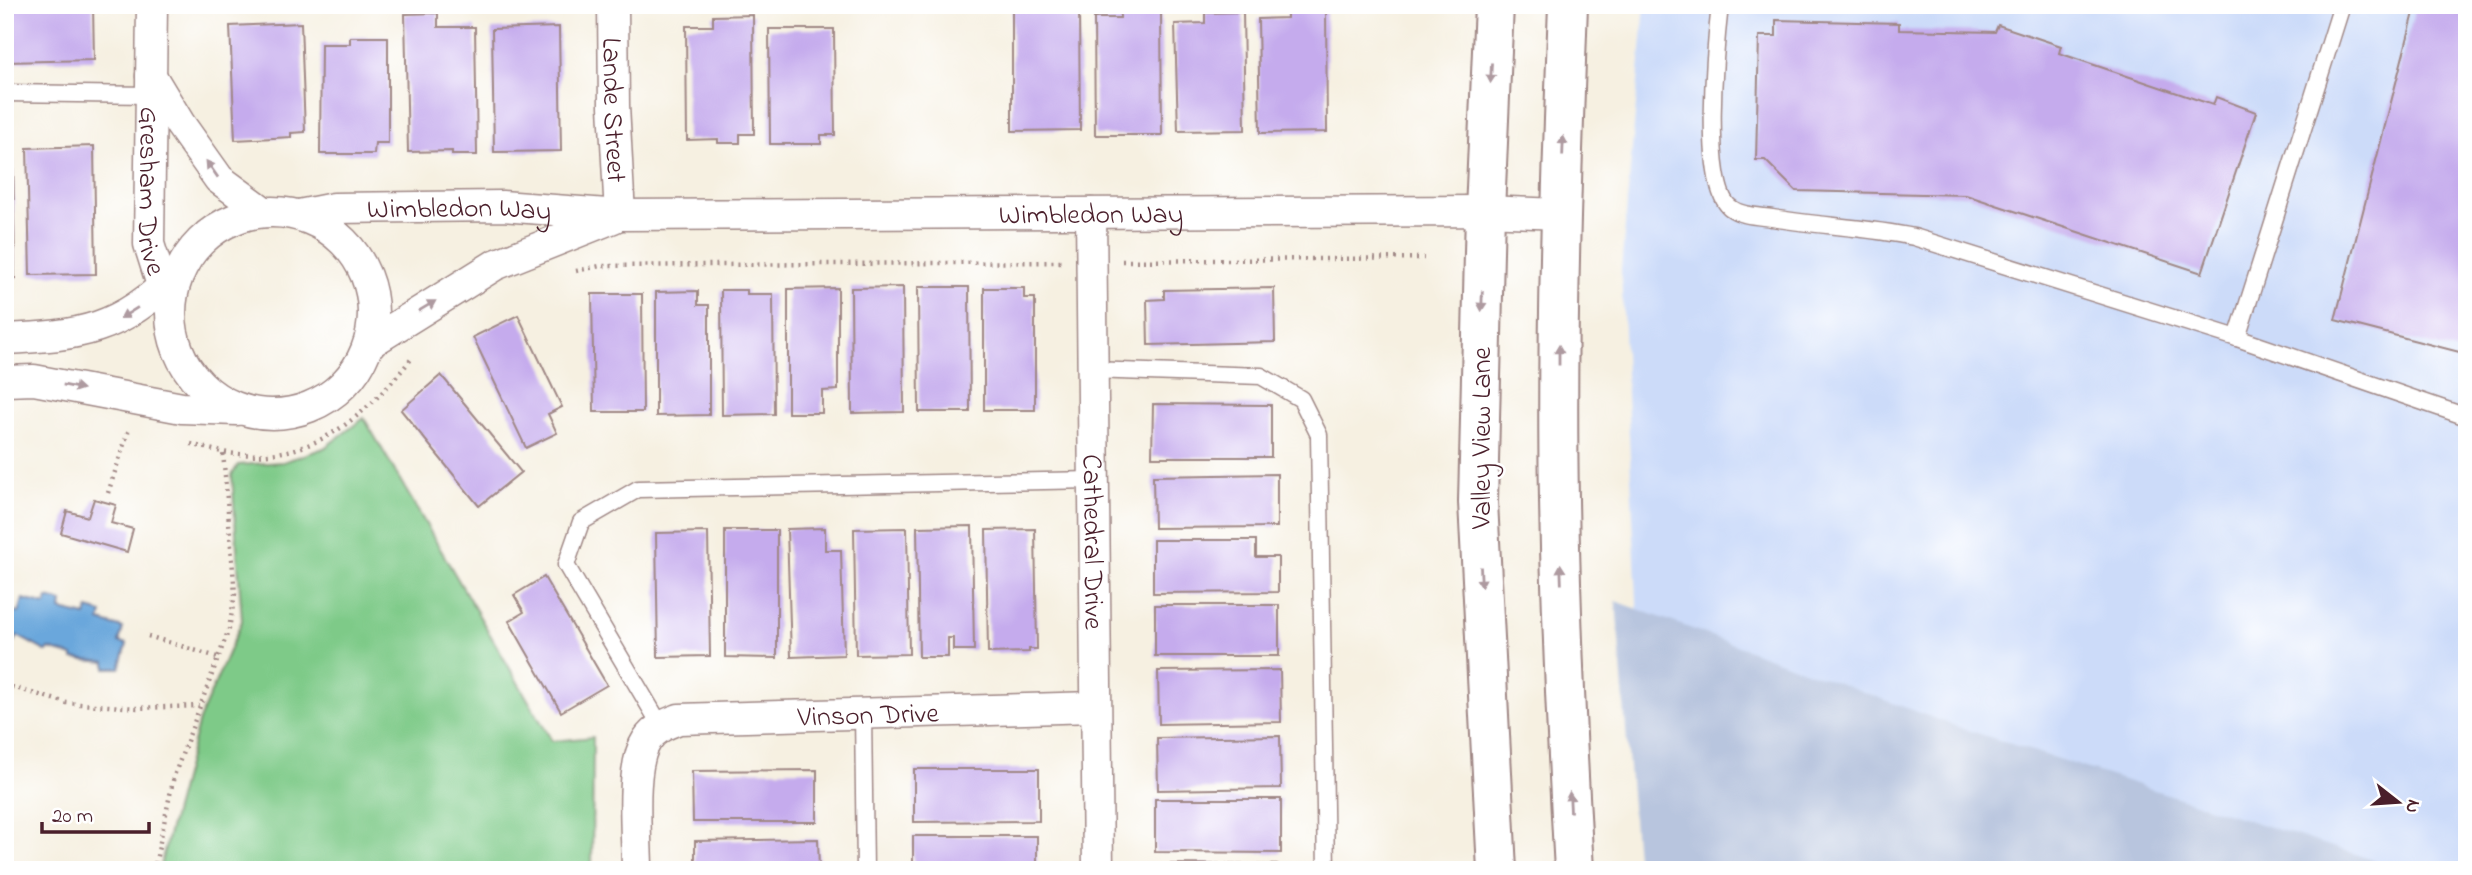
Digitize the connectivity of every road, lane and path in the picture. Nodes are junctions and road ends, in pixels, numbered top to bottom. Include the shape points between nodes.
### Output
1 (152, 5) edge
2 (613, 5) edge
3 (1494, 5) edge
4 (1567, 5) edge
5 (1720, 5) edge
6 (2342, 5) edge
7 (151, 85) junction
8 (5, 93) edge
9 (1485, 211) junction
10 (264, 212) junction
11 (1091, 213) junction
12 (1560, 214) junction
13 (299, 215) junction
14 (620, 215) junction
15 (1424, 258) dead end
16 (1091, 261) junction
17 (575, 271) dead end
18 (171, 287) junction
19 (2237, 338) junction
20 (5, 339) edge
21 (370, 342) junction
22 (420, 348) dead end
23 (1091, 370) junction
24 (5, 381) edge
25 (241, 411) junction
26 (2467, 417) edge
27 (117, 426) dead end
28 (129, 429) junction
29 (141, 432) dead end
30 (188, 443) dead end
31 (223, 452) junction
32 (1093, 480) junction
33 (108, 494) dead end
34 (148, 636) dead end
35 (217, 657) junction
36 (5, 685) edge
37 (199, 706) junction
38 (1095, 707) junction
39 (863, 713) junction
40 (654, 732) junction
41 (154, 870) edge
42 (637, 870) edge
43 (865, 870) edge
44 (1098, 870) edge
45 (1326, 870) edge
46 (1497, 870) edge
47 (1574, 870) edge

1 - 7 street, Gresham Drive
2 - 14 street, Lande Street
3 -> 9 main road, Valley View Lane
12 -> 4 main road
5 - 19 lane via 1712,108 1717,179 1728,206 1739,213 1914,237
6 - 19 lane
7 - 8 lane
10 -> 7 street, Gresham Drive via 219,179
7 - 18 street, Gresham Drive via 149,244 157,276
9 - 11 street, Wimbledon Way
9 - 12 street, Wimbledon Way
9 -> 46 main road, Valley View Lane via 1478,502
10 - 13 street
10 - 18 street via 231,220 202,240
11 - 14 street, Wimbledon Way
11 - 16 street, Cathedral Drive
47 -> 12 main road via 1559,498
13 - 14 street, Wimbledon Way via 334,208 502,206
13 - 21 street via 329,229 352,250 368,279 374,310
21 -> 14 street, Wimbledon Way via 495,265
15 - 16 path
16 - 17 path via 600,267
16 - 23 street, Cathedral Drive
18 -> 20 street via 92,330
18 - 25 street via 174,338 188,370 212,396
19 - 26 lane
21 - 25 street via 355,372 333,395 304,410 272,415
22 - 31 path via 386,390 343,428 318,442 263,455
23 - 32 street, Cathedral Drive
23 - 45 lane via 1261,376 1301,399 1320,435
24 -> 25 street via 34,380 182,408
27 - 28 path
28 - 29 path
28 - 33 path
30 - 31 path
31 - 35 path via 235,594 229,629
32 - 38 street, Cathedral Drive
32 - 40 lane via 638,489 581,522 566,565
34 - 35 path
35 - 37 path
36 - 37 path via 67,703
37 - 41 path via 174,776
38 - 39 street, Vinson Drive
38 - 44 street, Cathedral Drive
39 - 40 street, Vinson Drive via 678,719
39 - 43 lane
40 - 42 street via 641,752 636,773

